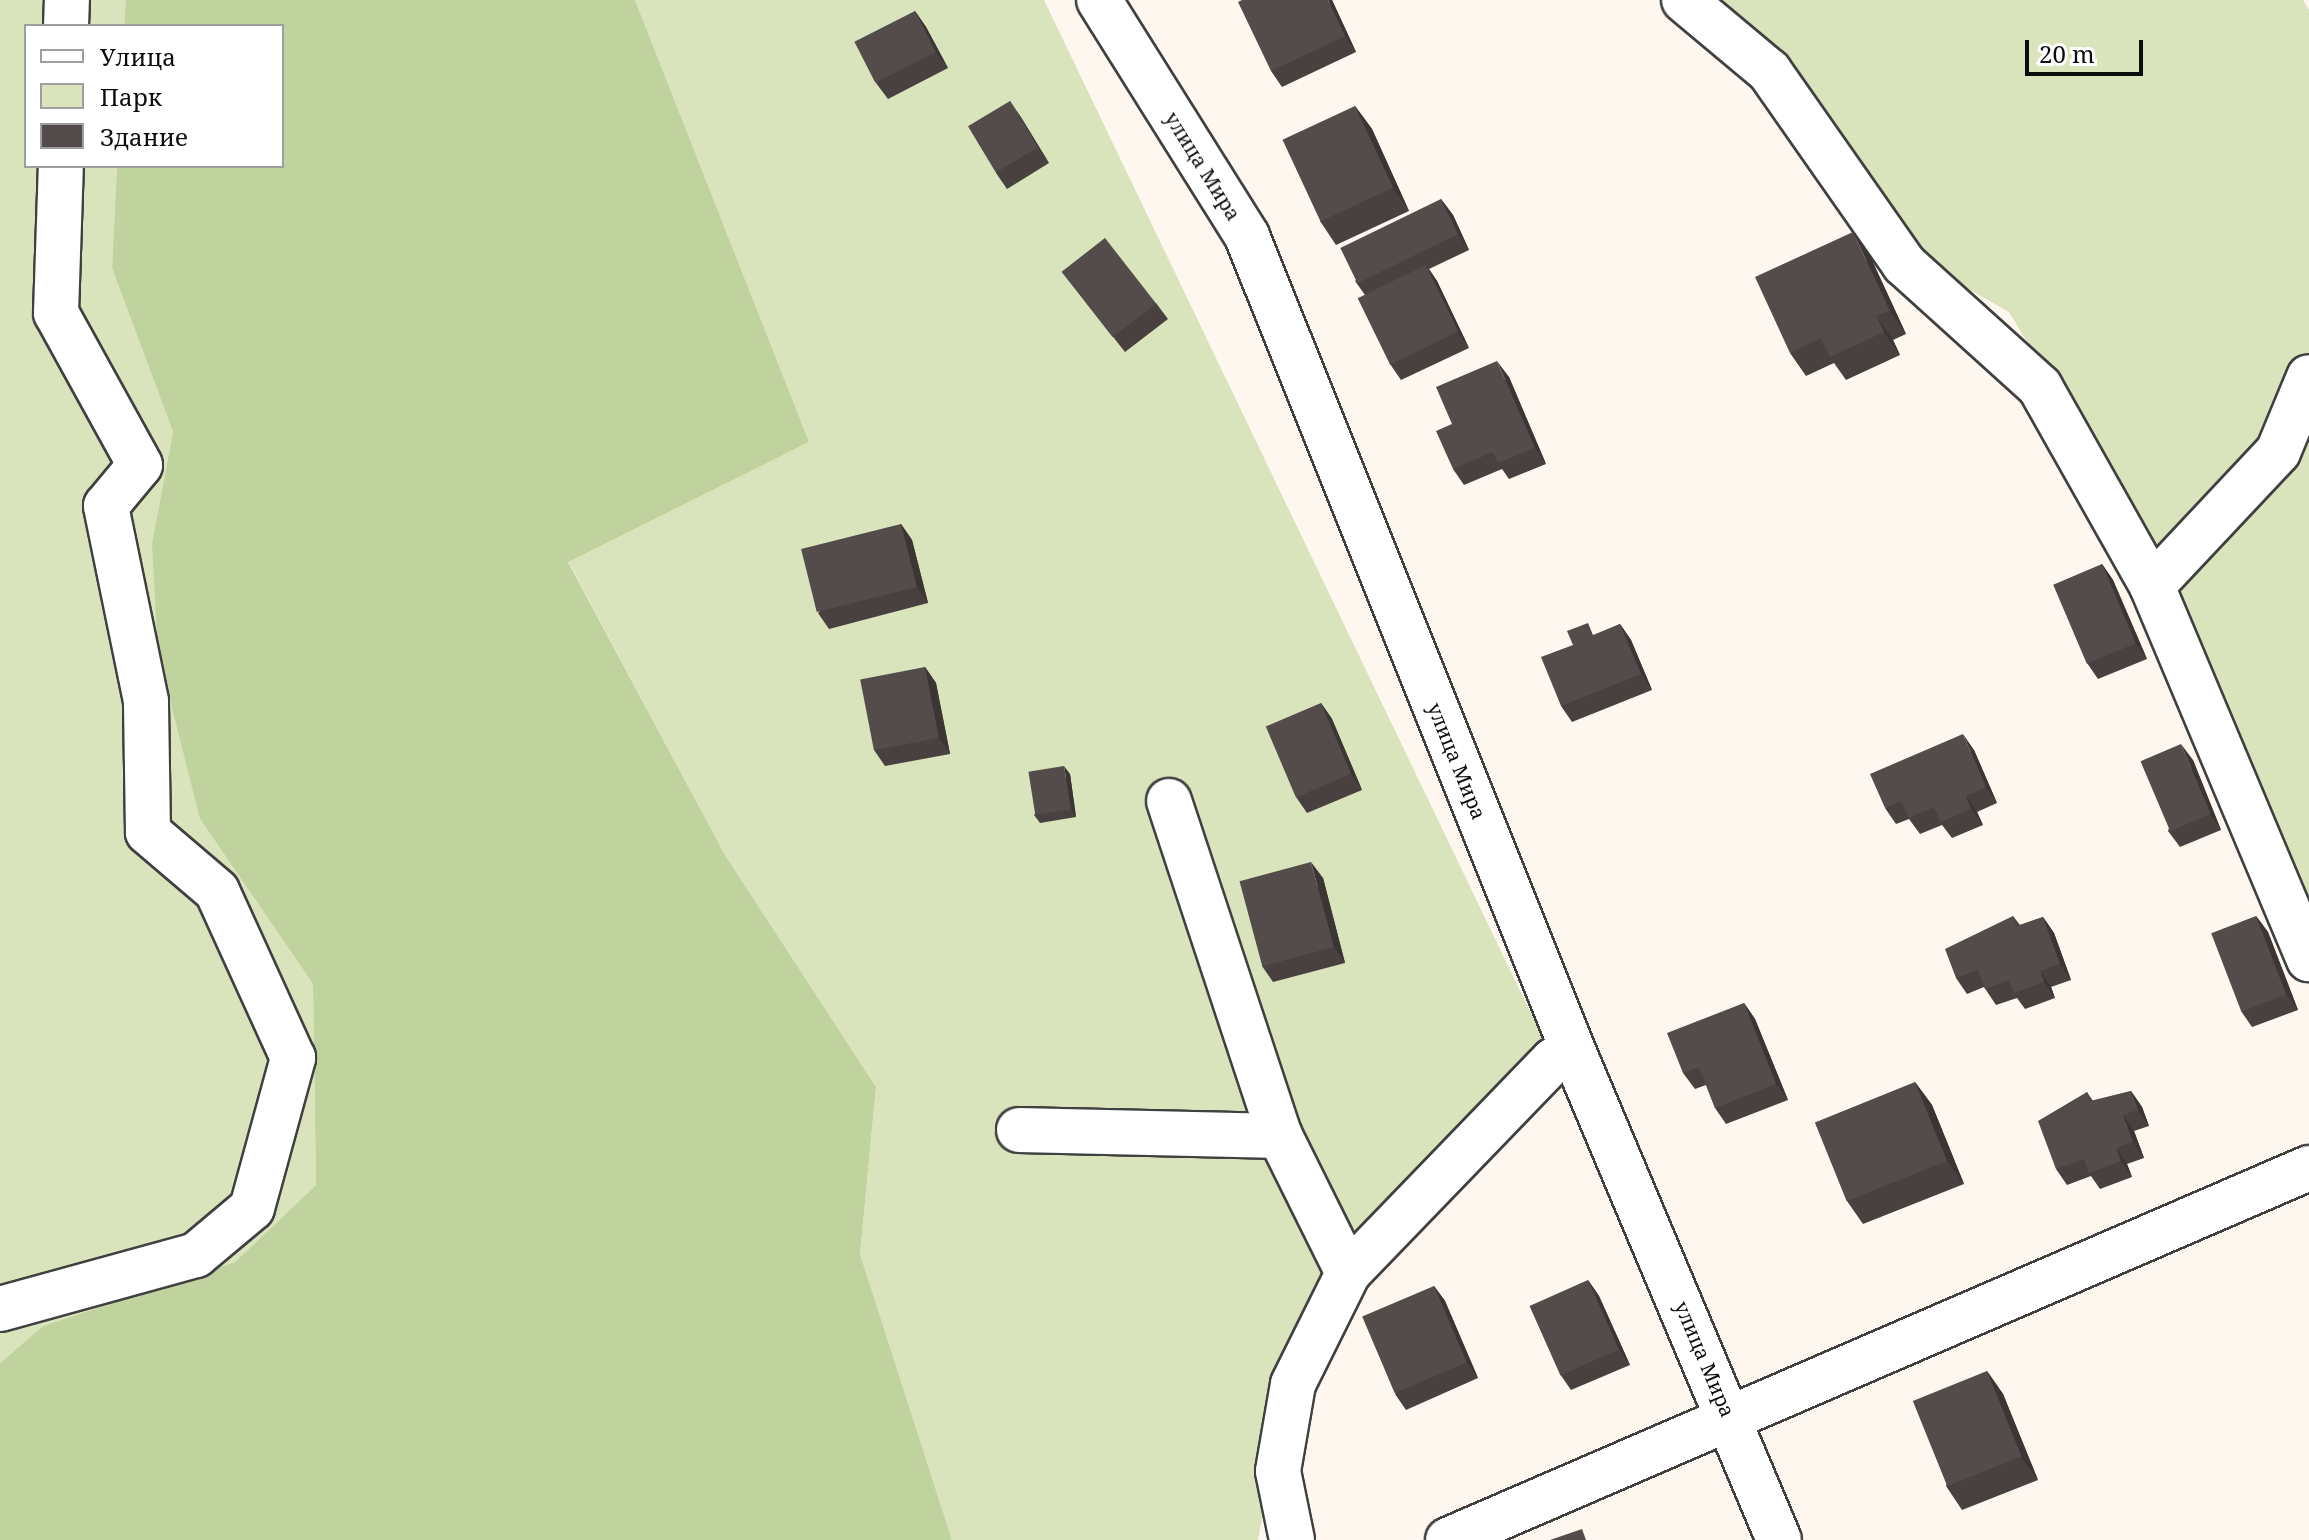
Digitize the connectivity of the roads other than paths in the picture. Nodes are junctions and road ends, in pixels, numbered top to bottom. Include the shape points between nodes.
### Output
1 (67, 0) edge
2 (1099, 0) edge
3 (1684, 0) edge
4 (66, 24) edge
5 (61, 168) edge
6 (2309, 377) edge
7 (2152, 586) junction
8 (1169, 801) dead end
9 (2309, 959) edge
10 (1574, 1053) junction
11 (1019, 1130) dead end
12 (1280, 1136) junction
13 (2309, 1168) edge
14 (1348, 1273) junction
15 (0, 1309) edge
16 (1729, 1415) junction
17 (1292, 1540) edge
18 (1448, 1540) edge
19 (1779, 1540) edge

1 - 4 street
2 - 10 street, улица Мира via 1247,236
3 - 7 street via 1769,71 1904,264 2040,387
5 - 15 street via 56,313 140,465 106,506 146,701 148,832 217,891 293,1058 252,1208 196,1255
6 - 7 street via 2278,452
7 - 9 street
8 - 12 street
10 - 14 street via 1554,1060
10 - 16 street, улица Мира
11 - 12 street
12 - 14 street
13 - 16 street
14 - 17 street via 1293,1384 1278,1471
16 - 18 street
16 - 19 street, улица Мира

